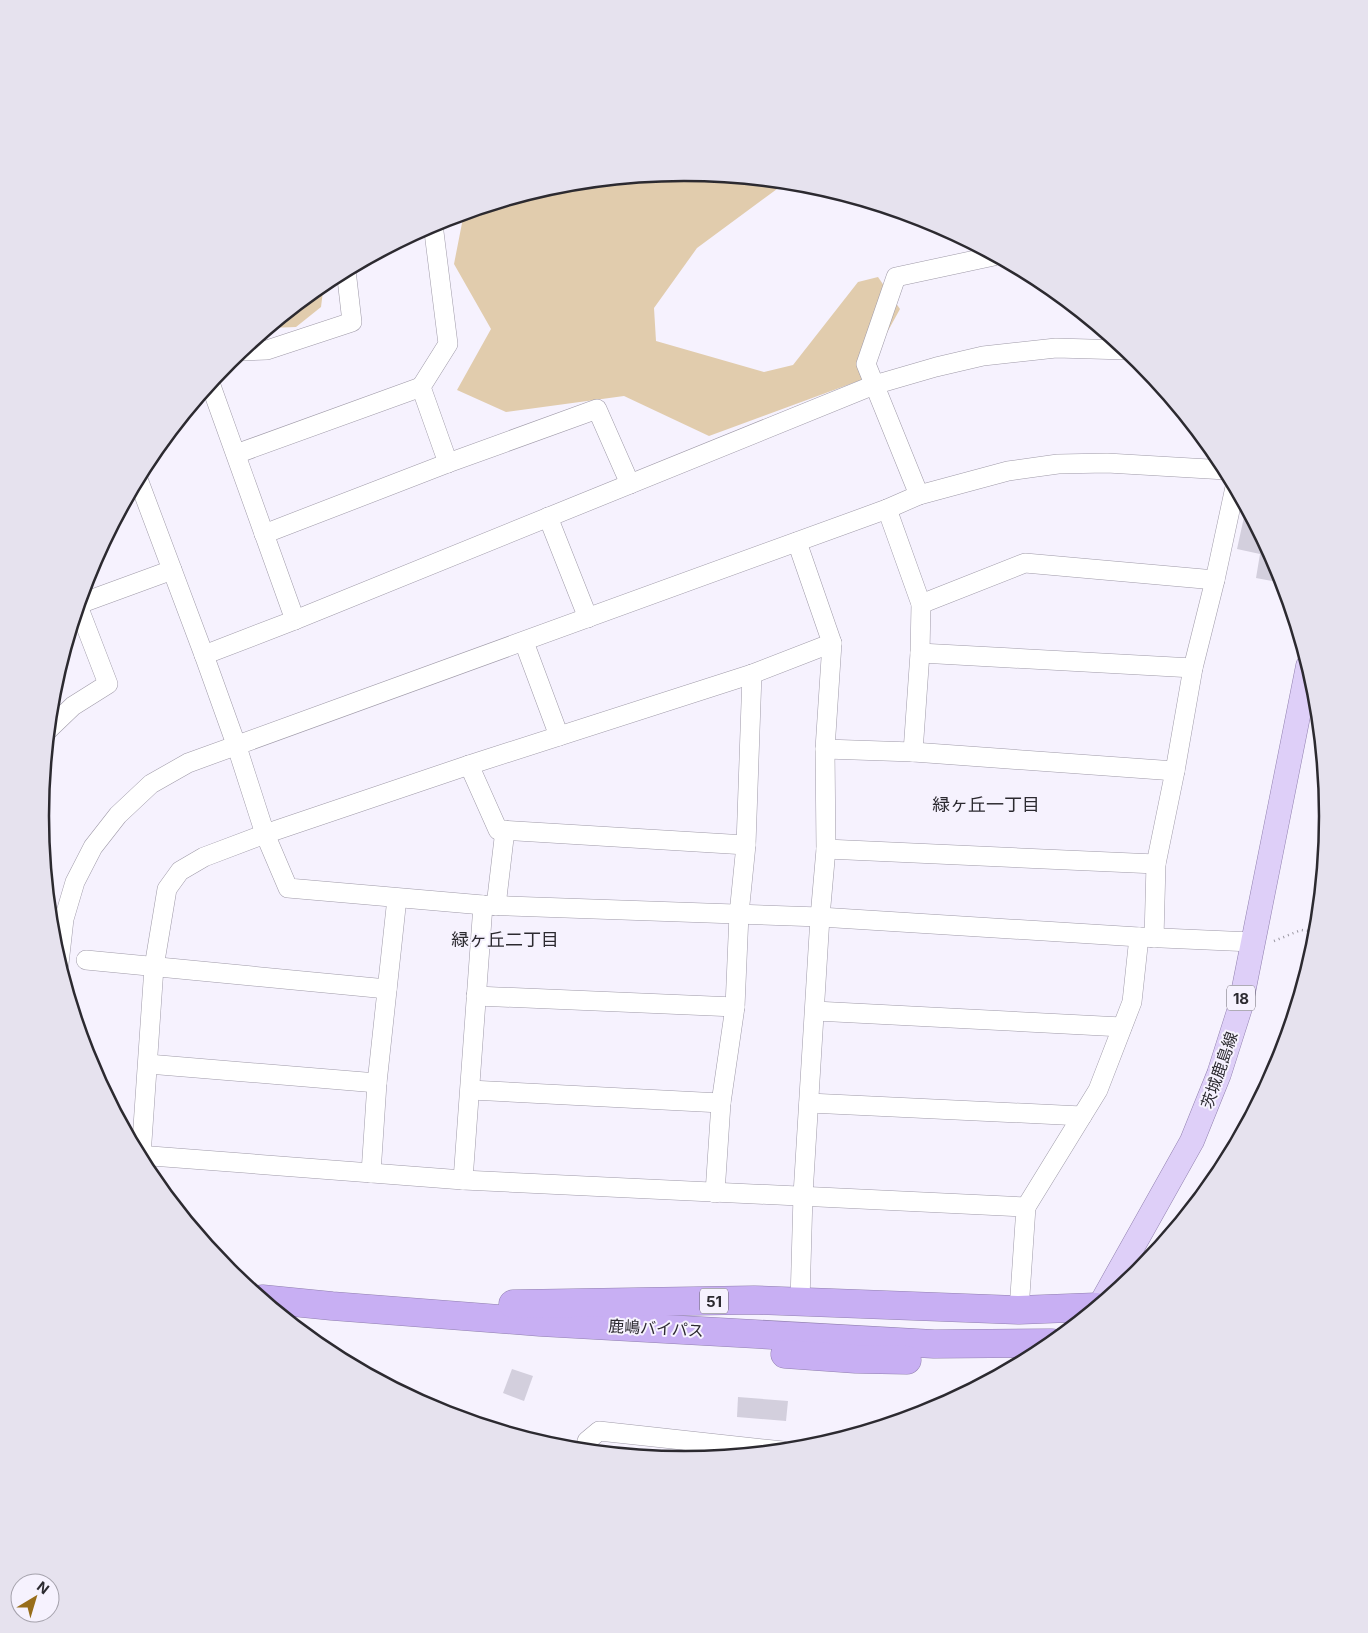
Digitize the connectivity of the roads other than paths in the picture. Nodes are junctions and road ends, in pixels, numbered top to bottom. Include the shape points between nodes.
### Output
1 (434, 233) edge
2 (986, 258) edge
3 (347, 278) edge
4 (1114, 350) edge
5 (253, 351) edge
6 (874, 385) junction
7 (421, 387) junction
8 (213, 391) edge
9 (236, 454) junction
10 (448, 463) junction
11 (1215, 469) edge
12 (630, 484) junction
13 (141, 488) edge
14 (920, 495) junction
15 (1233, 497) edge
16 (887, 509) junction
17 (548, 517) junction
18 (264, 534) junction
19 (797, 542) junction
20 (172, 570) junction
21 (1215, 580) junction
22 (86, 602) edge
23 (921, 604) junction
24 (81, 614) edge
25 (588, 618) junction
26 (295, 620) junction
27 (524, 642) junction
28 (832, 643) junction
29 (920, 653) junction
30 (204, 655) junction
31 (1193, 668) junction
32 (752, 674) junction
33 (1305, 684) edge
34 (56, 722) edge
35 (559, 736) junction
36 (237, 747) junction
37 (825, 748) junction
38 (913, 752) junction
39 (469, 765) junction
40 (1175, 772) junction
41 (505, 830) junction
42 (265, 834) junction
43 (746, 845) junction
44 (826, 849) junction
45 (1156, 864) junction
46 (397, 898) junction
47 (489, 906) junction
48 (739, 914) junction
49 (820, 917) junction
50 (1146, 937) junction
51 (61, 939) edge
52 (1263, 942) junction
53 (86, 960) dead end
54 (154, 967) junction
55 (387, 989) junction
56 (476, 996) junction
57 (735, 1007) junction
58 (815, 1011) junction
59 (1122, 1027) junction
60 (148, 1064) junction
61 (377, 1083) junction
62 (470, 1090) junction
63 (721, 1103) junction
64 (809, 1103) junction
65 (1082, 1116) junction
66 (141, 1145) edge
67 (148, 1156) edge
68 (371, 1173) junction
69 (463, 1180) junction
70 (715, 1193) junction
71 (803, 1196) junction
72 (1026, 1207) junction
73 (1110, 1288) edge
74 (272, 1300) edge
75 (800, 1302) junction
76 (332, 1306) junction
77 (1087, 1307) edge
78 (1019, 1310) junction
79 (540, 1322) junction
80 (1038, 1344) edge
81 (1010, 1362) edge
82 (586, 1444) edge
83 (751, 1448) edge

1 - 7 street via 448,344
2 - 6 street via 896,277 866,364
3 - 5 street via 352,322 267,350
4 - 6 street via 1056,348 983,356
6 - 12 street
6 - 14 street
7 - 9 street
7 - 10 street
8 - 9 street
9 - 18 street
10 - 12 street via 597,409
10 - 18 street
11 - 14 street via 1107,463 1058,464 1008,471
12 - 17 street
13 - 20 street
14 - 16 street
15 - 21 street
16 - 19 street
16 - 23 street
17 - 25 street
17 - 26 street
18 - 26 street
19 - 25 street
19 - 28 street
20 - 22 street
20 - 30 street
21 - 23 street via 1025,562
21 - 31 street
23 - 29 street
24 - 34 street via 108,684 73,706
25 - 27 street
26 - 30 street
27 - 35 street
27 - 36 street
28 - 32 street
28 - 37 street
29 - 31 street
29 - 38 street
30 - 36 street
31 - 40 street
32 - 35 street
32 - 43 street
33 - 52 main road, 茨城鹿島線 / 18
35 - 39 street
36 - 42 street
36 - 51 street via 188,764 151,784 118,815 93,847 75,882
37 - 38 street
37 - 44 street
38 - 40 street
39 - 41 street via 498,830
39 - 42 street
40 - 45 street
41 - 43 street
41 - 47 street
42 - 46 street via 288,888
42 - 54 street via 204,857 180,870 167,889
43 - 48 street
44 - 45 street
44 - 49 street
45 - 50 street
46 - 47 street
46 - 55 street
47 - 48 street
47 - 56 street
48 - 49 street
48 - 57 street
49 - 50 street
49 - 58 street
50 - 52 street
50 - 59 street via 1132,1002
52 - 73 main road, 茨城鹿島線 / 18 via 1219,1074 1192,1141
53 - 54 street
54 - 55 street
54 - 60 street
55 - 61 street
56 - 57 street
56 - 62 street
57 - 63 street
58 - 59 street
58 - 64 street
59 - 65 street via 1098,1090
60 - 61 street
60 - 66 street
61 - 68 street
62 - 63 street
62 - 69 street
63 - 70 street
64 - 65 street
64 - 71 street
65 - 72 street
67 - 68 street
68 - 69 street
69 - 70 street
70 - 71 street
71 - 72 street
71 - 75 street
72 - 78 street
74 - 76 highway, 鹿嶋バイパス / 51
75 - 76 highway, 51
75 - 78 highway, 51
76 - 79 highway, 鹿嶋バイパス / 51
77 - 78 highway, 51
79 - 80 highway, 鹿嶋バイパス / 51 via 934,1344
79 - 81 highway, 51 via 572,1341 856,1359
82 - 83 street via 599,1431

